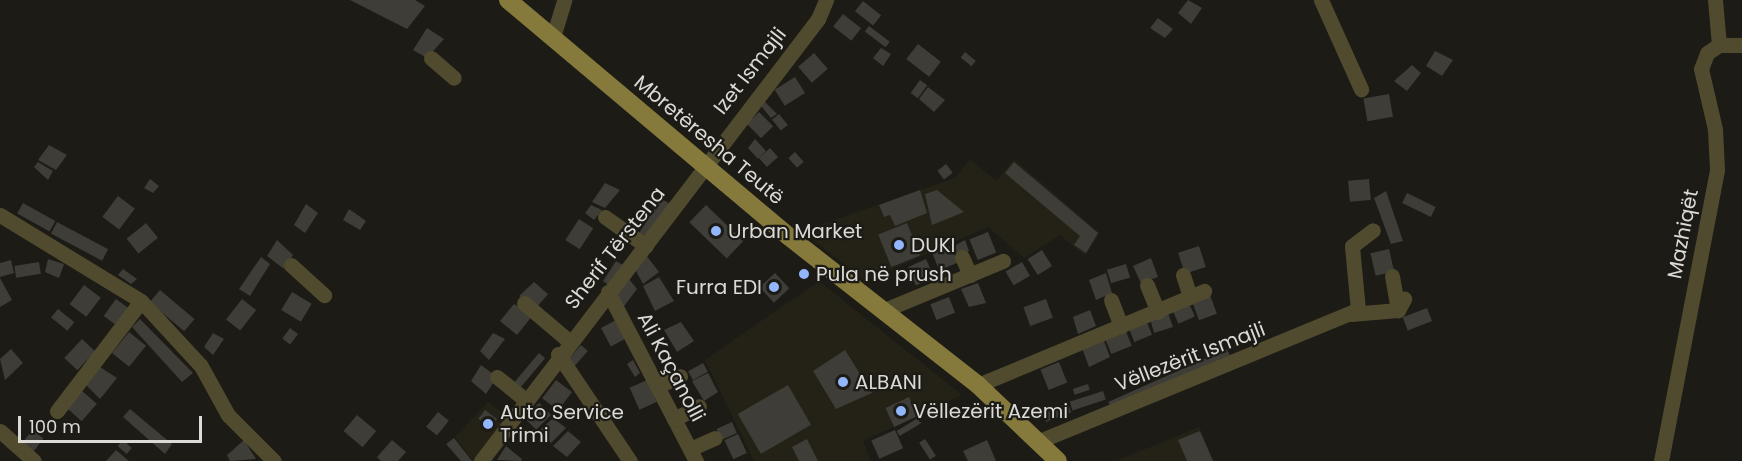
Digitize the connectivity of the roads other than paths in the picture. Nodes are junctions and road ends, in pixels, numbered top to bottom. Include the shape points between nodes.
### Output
1 (508, 0) edge
2 (564, 0) edge
3 (826, 0) edge
4 (1321, 0) edge
5 (1715, 0) edge
6 (553, 37) junction
7 (1719, 45) junction
8 (1742, 45) edge
9 (431, 58) dead end
10 (454, 78) dead end
11 (1361, 89) dead end
12 (704, 166) junction
13 (605, 217) dead end
14 (2, 219) edge
15 (1373, 230) dead end
16 (646, 246) junction
17 (962, 257) dead end
18 (1004, 261) dead end
19 (291, 265) dead end
20 (970, 275) junction
21 (1183, 275) dead end
22 (1392, 276) dead end
23 (1147, 285) dead end
24 (1204, 291) dead end
25 (608, 292) junction
26 (324, 295) dead end
27 (1190, 297) junction
28 (1111, 300) dead end
29 (141, 301) junction
30 (524, 303) dead end
31 (882, 311) junction
32 (1158, 312) junction
33 (1355, 312) junction
34 (1121, 326) junction
35 (570, 341) junction
36 (558, 354) junction
37 (680, 376) dead end
38 (497, 377) dead end
39 (978, 385) junction
40 (657, 386) junction
41 (525, 400) junction
42 (699, 406) dead end
43 (57, 411) dead end
44 (674, 419) junction
45 (0, 431) edge
46 (715, 438) dead end
47 (1036, 442) junction
48 (693, 455) edge
49 (34, 461) edge
50 (274, 461) edge
51 (481, 461) edge
52 (630, 461) edge
53 (1058, 461) edge
54 (1661, 461) edge

1 - 6 main road, Mbretëresha Teutë
2 - 6 street
3 - 12 street, Izet Ismajli via 818,19
4 - 11 street
5 - 7 street
6 - 12 main road, Mbretëresha Teutë
7 - 8 street
7 - 54 street, Mazhiqët via 1707,53 1701,69 1715,129 1717,170
9 - 10 street
12 - 16 street, Sherif Tërstena
12 - 31 main road, Mbretëresha Teutë
13 - 16 street
14 - 29 street
15 - 33 street via 1352,246
16 - 25 street, Sherif Tërstena
17 - 20 street
18 - 20 street
19 - 26 street
20 - 31 street
21 - 27 street
22 - 33 street, Vëllezërit Ismajli via 1401,305
23 - 32 street
24 - 27 street
25 - 35 street, Sherif Tërstena
25 - 40 street, Ali Kaçanolli
27 - 32 street
28 - 34 street
29 - 43 street
29 - 50 street via 201,366 228,415
30 - 35 street
31 - 39 main road, Mbretëresha Teutë
32 - 34 street
33 - 47 street, Vëllezërit Ismajli
34 - 39 street
35 - 36 street, Sherif Tërstena
36 - 41 street, Sherif Tërstena
36 - 52 street
37 - 40 street
38 - 41 street
39 - 47 main road, Mbretëresha Teutë
40 - 44 street, Ali Kaçanolli
41 - 51 street, Sherif Tërstena
42 - 44 street
44 - 48 street, Ali Kaçanolli
45 - 49 street
46 - 48 street
47 - 53 main road, Mbretëresha Teutë

